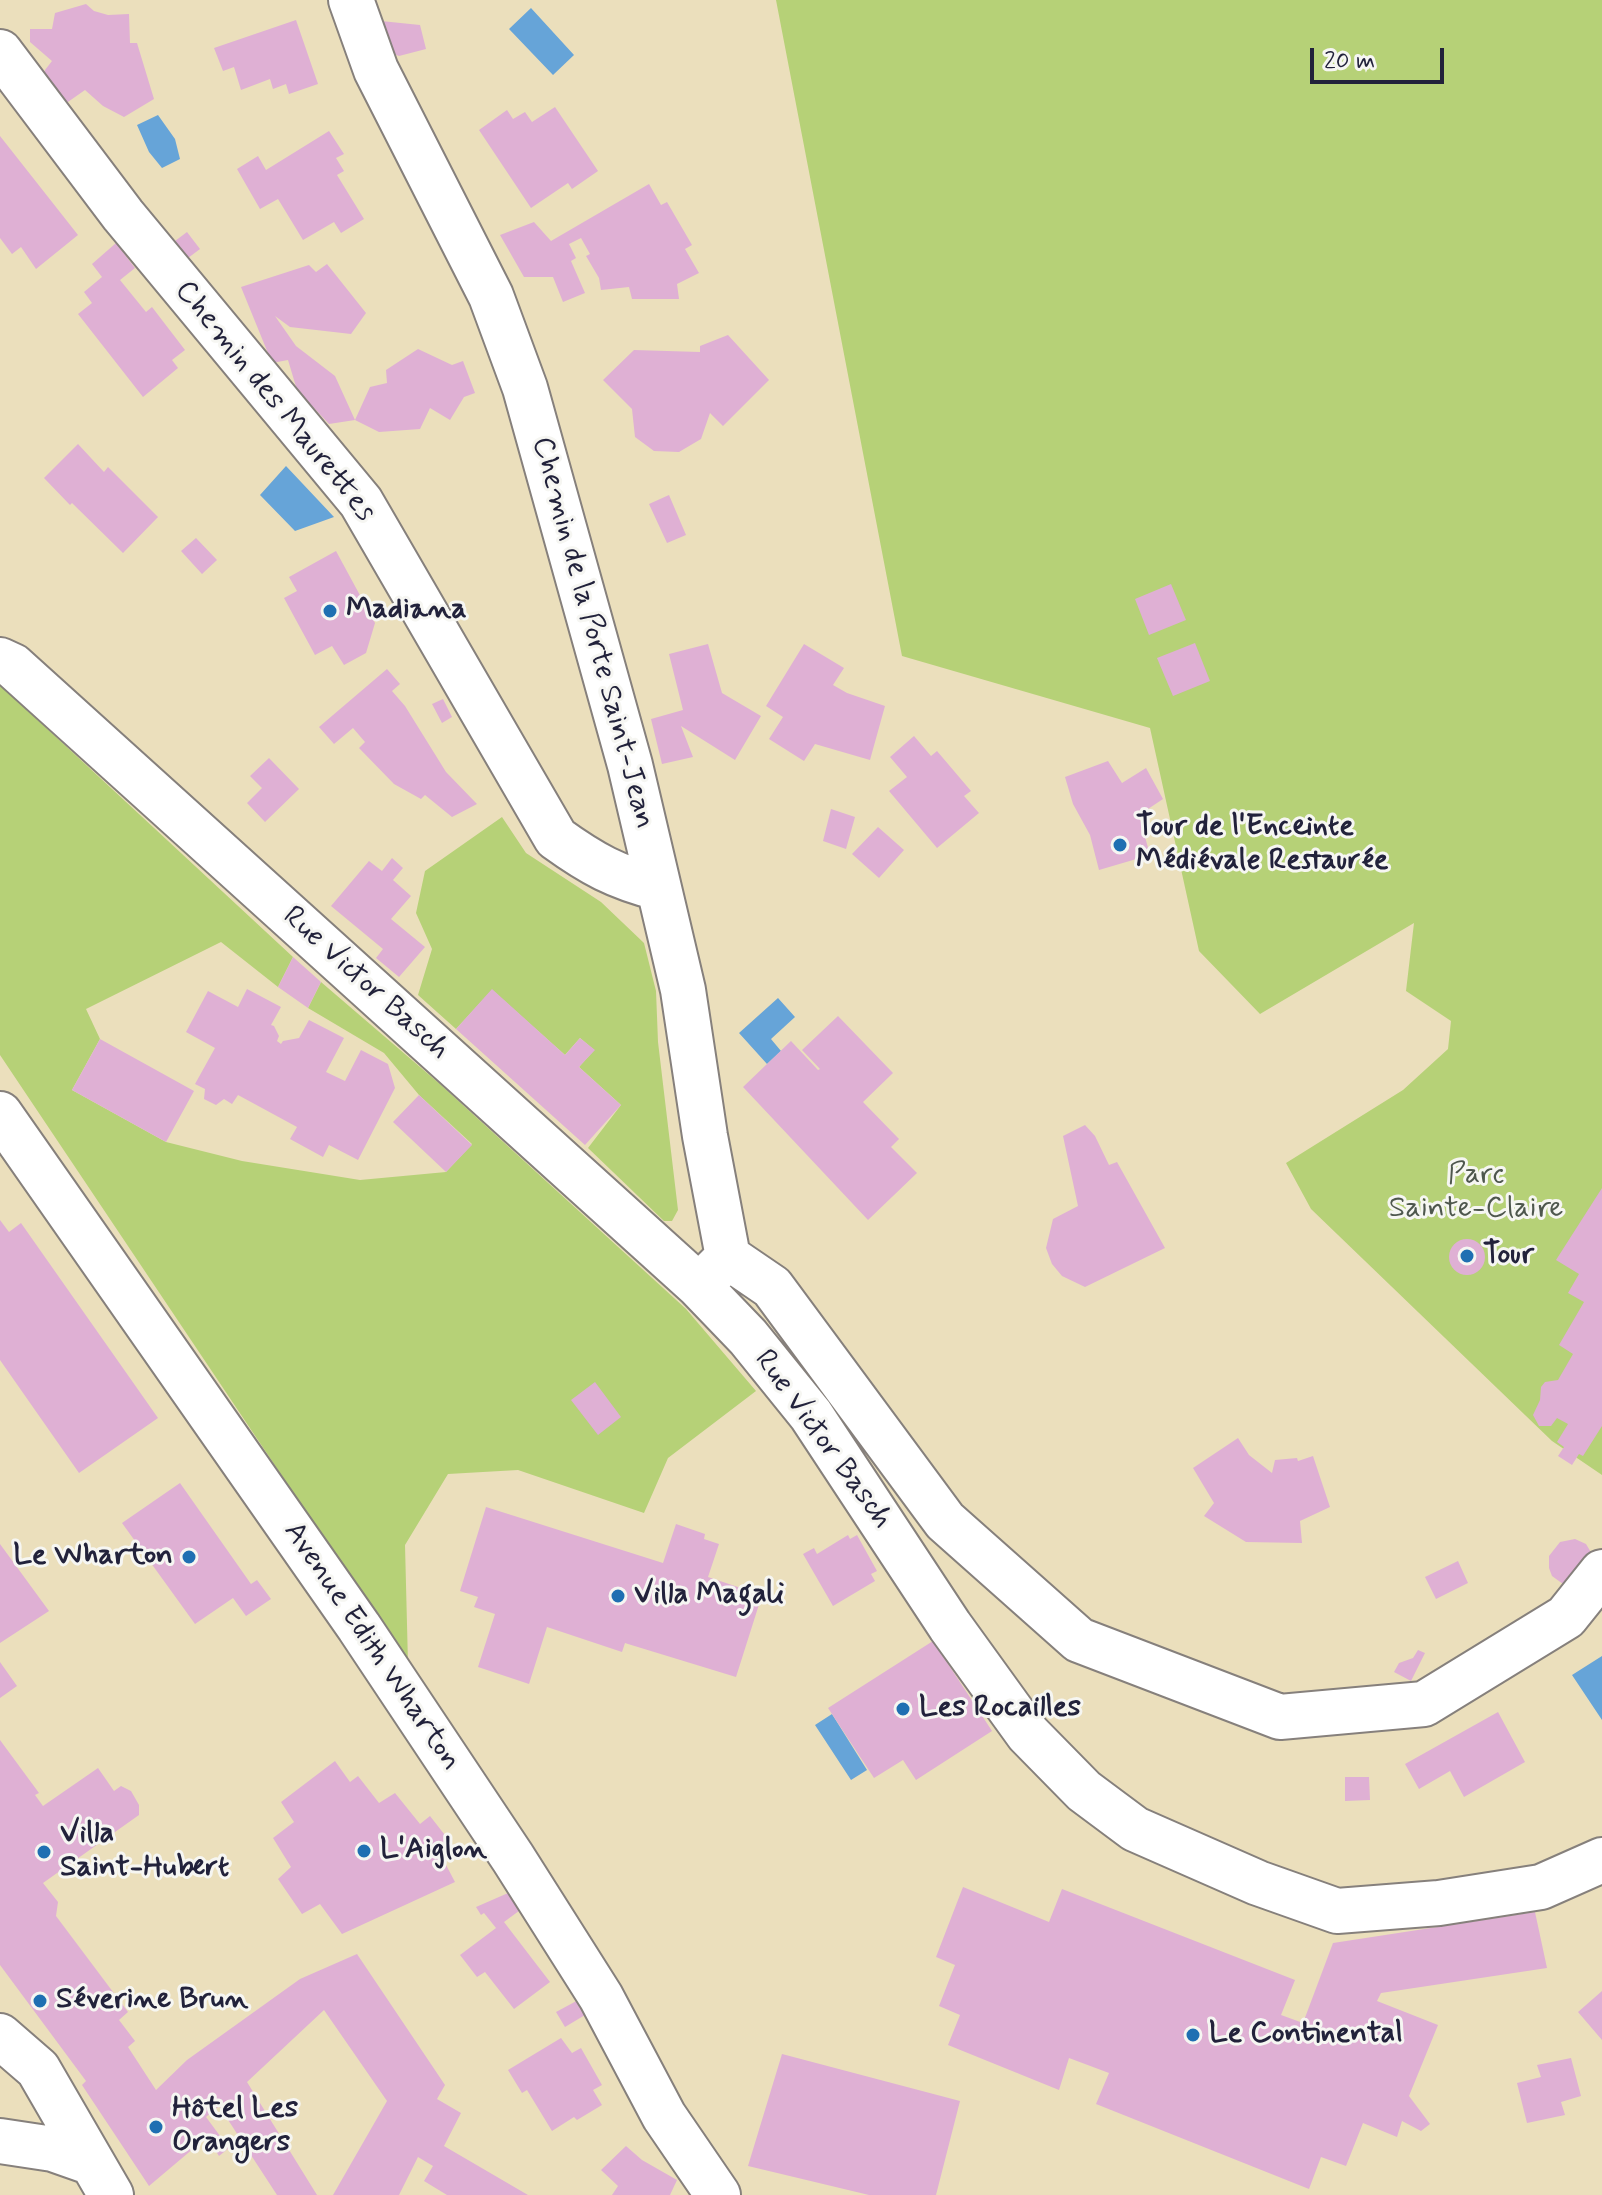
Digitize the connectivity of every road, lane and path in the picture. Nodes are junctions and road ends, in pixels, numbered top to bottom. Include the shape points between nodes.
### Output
1 (351, 0) edge
2 (0, 52) edge
3 (0, 660) edge
4 (659, 888) junction
5 (0, 1114) edge
6 (713, 1272) junction
7 (1602, 1572) edge
8 (1602, 1860) edge
9 (0, 2036) edge
10 (0, 2141) edge
11 (100, 2178) edge
12 (718, 2195) edge

1 - 4 street, Chemin de la Porte Saint-Jean via 376,70 491,296 525,388 620,727
2 - 4 street, Chemin des Maurettes via 123,215 361,502 556,838 592,864
3 - 6 street, Rue Victor Basch
4 - 6 street, Chemin de la Porte Saint-Jean via 683,990 705,1136
5 - 12 street, Avenue Edith Wharton via 359,1627 513,1858 601,1997 664,2116
6 - 7 street via 772,1287 945,1521 1079,1640 1280,1717 1424,1704 1566,1617
6 - 8 street, Rue Victor Basch via 748,1337 811,1415 1028,1734 1084,1791 1135,1829 1337,1911 1541,1887
9 - 11 street via 38,2069
10 - 11 street via 53,2149

